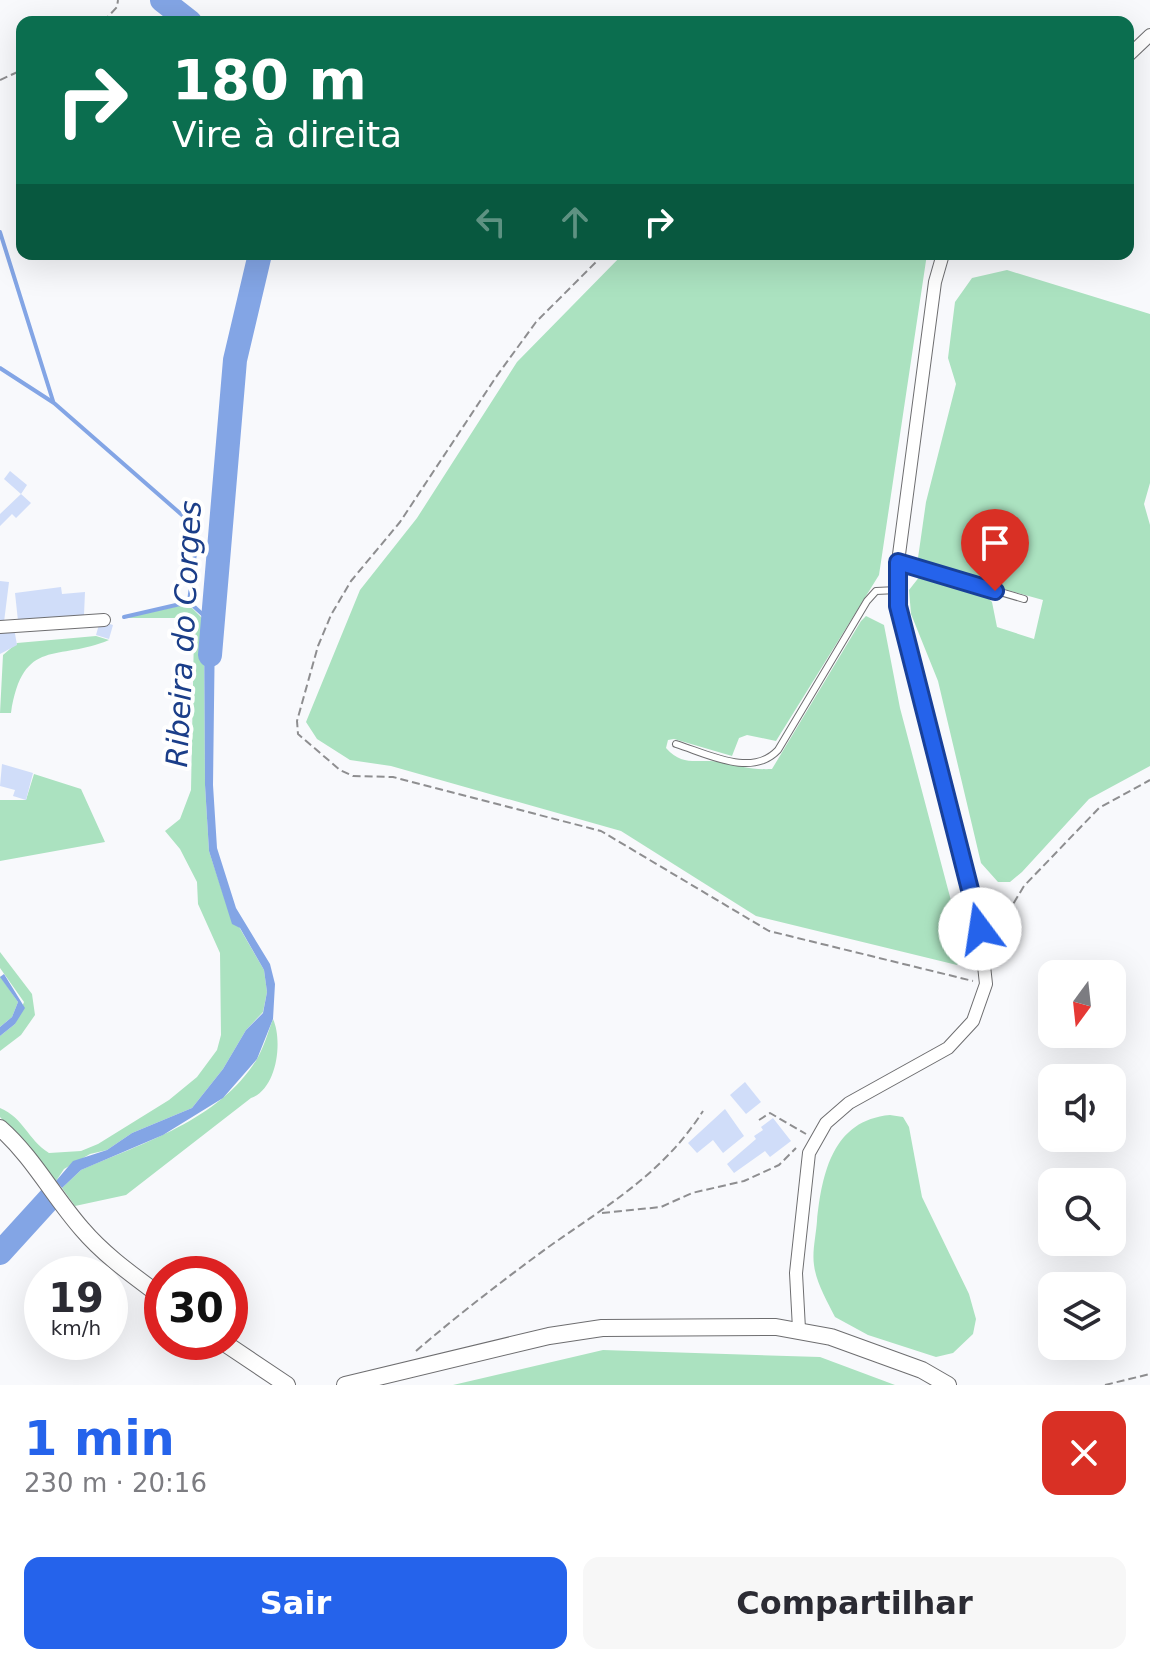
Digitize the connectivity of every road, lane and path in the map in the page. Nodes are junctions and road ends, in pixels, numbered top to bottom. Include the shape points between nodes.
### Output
1 (1150, 35) edge
2 (1134, 50) edge
3 (598, 260) edge
4 (941, 260) edge
5 (898, 562) junction
6 (897, 590) junction
7 (1024, 599) dead end
8 (104, 620) dead end
9 (0, 627) edge
10 (676, 744) dead end
11 (1150, 780) edge
12 (982, 951) junction
13 (986, 984) junction
14 (703, 1111) dead end
15 (759, 1120) dead end
16 (0, 1128) edge
17 (811, 1137) junction
18 (601, 1213) junction
19 (144, 1284) edge
20 (799, 1329) junction
21 (407, 1358) dead end
22 (248, 1359) edge
23 (1150, 1374) edge
24 (287, 1385) edge
25 (345, 1385) edge
26 (948, 1385) edge
27 (1105, 1385) edge

1 - 2 street
3 - 13 path via 536,322 400,522 351,581 318,646 298,734 353,776 393,777 601,831 769,931
4 - 5 street
5 - 6 street
5 - 7 lane
6 - 10 lane via 876,591 867,601 768,761 731,761
6 - 12 street
8 - 9 street
11 - 12 path via 1099,808 1024,886
12 - 13 street
13 - 17 street via 973,1021 948,1048 849,1103
14 - 18 path via 654,1172
15 - 17 path via 770,1113
16 - 19 main road via 106,1255
17 - 18 path via 779,1165 744,1181 692,1193 661,1207
17 - 20 street via 796,1273
18 - 21 path via 550,1246
20 - 25 main road via 602,1328
20 - 26 main road via 922,1370
22 - 24 main road
23 - 27 path

